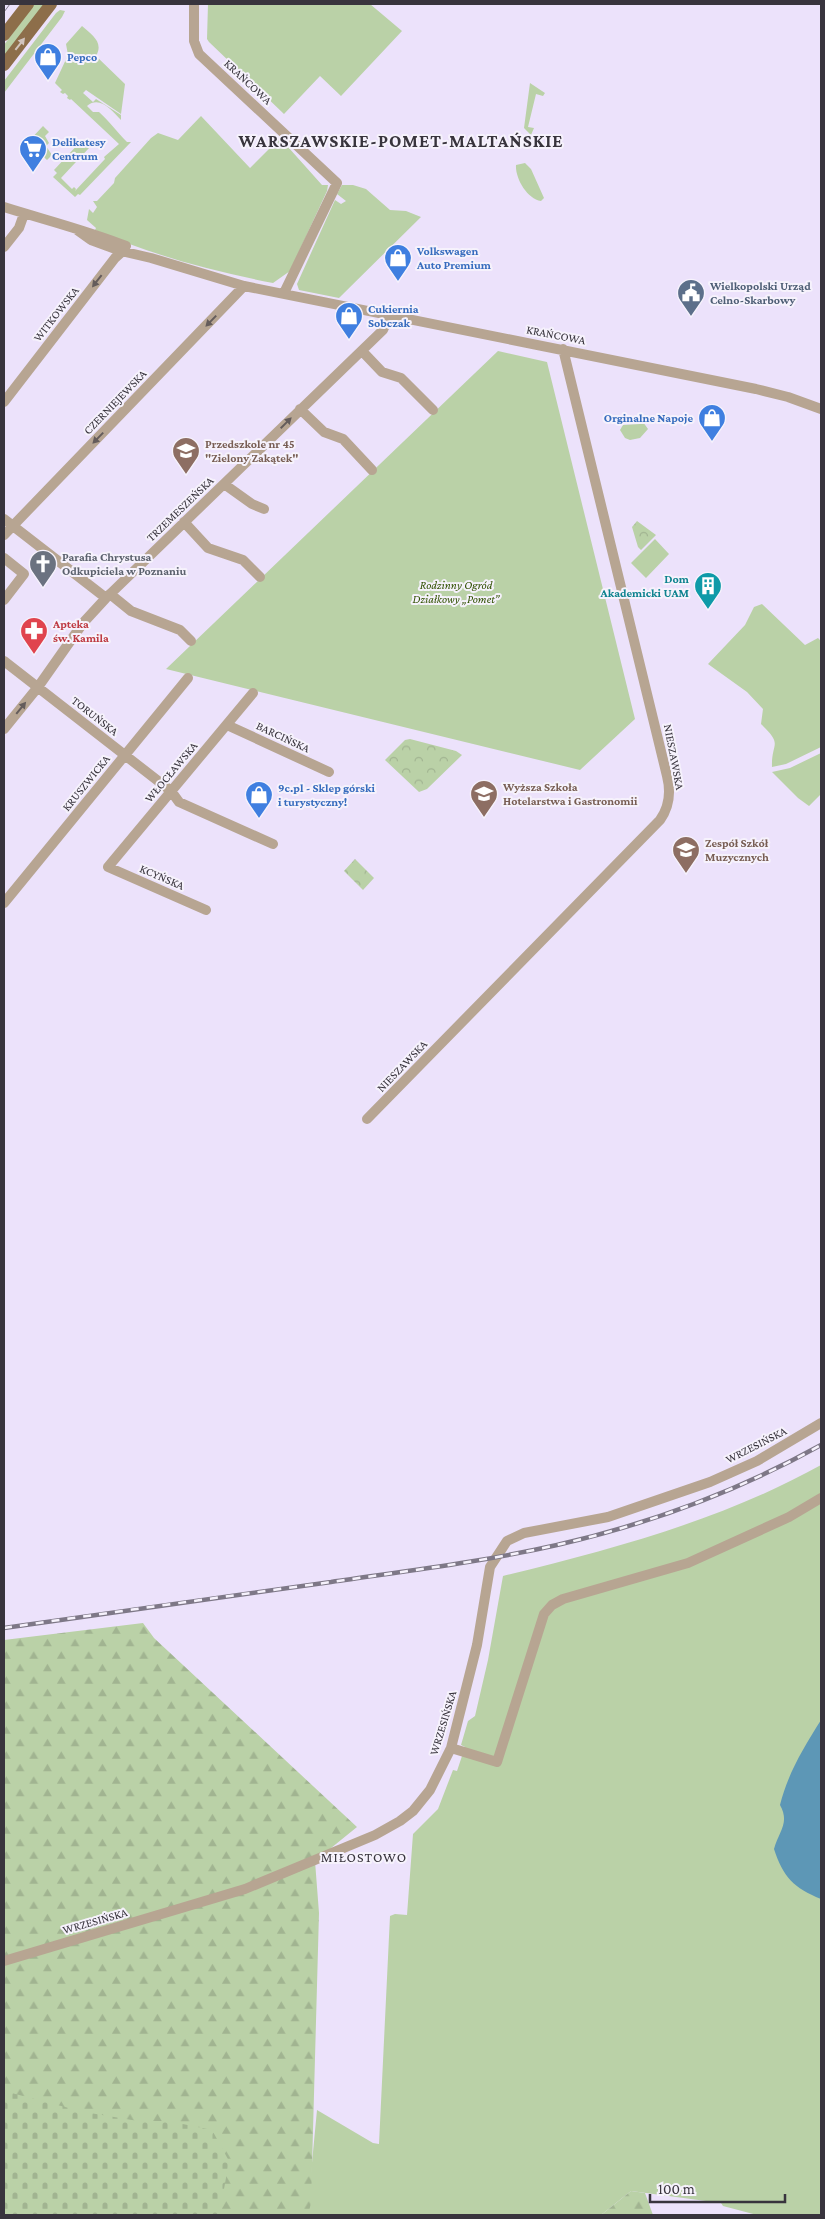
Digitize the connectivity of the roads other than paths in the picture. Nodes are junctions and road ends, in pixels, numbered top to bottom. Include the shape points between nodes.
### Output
1 (28, 4) edge
2 (51, 4) edge
3 (194, 4) edge
4 (4, 35) edge
5 (4, 65) edge
6 (4, 207) edge
7 (24, 214) junction
8 (4, 247) edge
9 (126, 249) junction
10 (244, 286) junction
11 (284, 293) junction
12 (390, 315) junction
13 (563, 349) junction
14 (362, 351) junction
15 (4, 402) edge
16 (300, 409) junction
17 (821, 409) edge
18 (433, 410) dead end
19 (372, 470) dead end
20 (224, 484) junction
21 (264, 509) dead end
22 (4, 520) edge
23 (184, 522) junction
24 (12, 526) junction
25 (4, 535) edge
26 (4, 558) edge
27 (260, 577) dead end
28 (108, 596) junction
29 (4, 600) edge
30 (191, 641) dead end
31 (4, 661) edge
32 (188, 678) dead end
33 (38, 687) junction
34 (253, 693) dead end
35 (226, 725) junction
36 (4, 729) edge
37 (125, 756) junction
38 (329, 772) dead end
39 (171, 791) junction
40 (273, 844) dead end
41 (108, 868) joint
42 (4, 903) edge
43 (206, 910) dead end
44 (367, 1119) dead end
45 (821, 1423) edge
46 (821, 1498) edge
47 (450, 1748) junction
48 (4, 1960) edge

1 - 4 main road
5 -> 2 main road
3 - 11 street, KRAŃCOWA via 194,41 200,54 337,183
6 - 7 street, KRAŃCOWA
7 - 8 street via 19,228
7 - 9 street, KRAŃCOWA via 93,232
9 - 10 street, KRAŃCOWA
9 -> 15 street, WITKOWSKA
10 - 11 street, KRAŃCOWA
10 -> 24 street, CZERNIEJEWSKA
11 - 12 street, KRAŃCOWA
12 - 13 street, KRAŃCOWA
12 - 14 street, TRZEMESZEŃSKA via 383,330
13 - 17 street, KRAŃCOWA via 772,392
13 - 44 street, NIESZAWSKA via 668,776 670,799 660,820
14 - 16 street, TRZEMESZEŃSKA
14 - 18 street via 382,372 401,378
16 - 19 street via 324,432 343,439
20 -> 16 street, TRZEMESZEŃSKA
20 - 21 street
20 - 23 street, TRZEMESZEŃSKA
22 - 24 street
23 - 27 street via 208,548 243,560
23 - 28 street, TRZEMESZEŃSKA
24 - 25 street, CZERNIEJEWSKA
24 - 28 street
26 - 29 street via 24,574
28 - 30 street via 131,611 180,630
28 - 33 street, TRZEMESZEŃSKA via 83,623
31 - 33 street, TORUŃSKA
32 - 37 street, KRUSZWICKA
36 -> 33 street, TRZEMESZEŃSKA
33 - 37 street, TORUŃSKA
34 - 35 street, WŁOCŁAWSKA
35 - 38 street, BARCIŃSKA
35 - 39 street, WŁOCŁAWSKA
37 - 39 street, TORUŃSKA
37 - 42 street, KRUSZWICKA
39 - 40 street, TORUŃSKA via 179,802
39 - 41 street, WŁOCŁAWSKA
41 - 43 street, KCYŃSKA
45 - 47 street, WRZESIŃSKA via 757,1460 710,1482 608,1517 524,1534 507,1541 490,1567 477,1645
46 - 47 street via 789,1517 688,1563 552,1605 544,1614 534,1641 497,1762
47 - 48 street, WRZESIŃSKA via 437,1778 421,1802 400,1822 375,1835 245,1889

